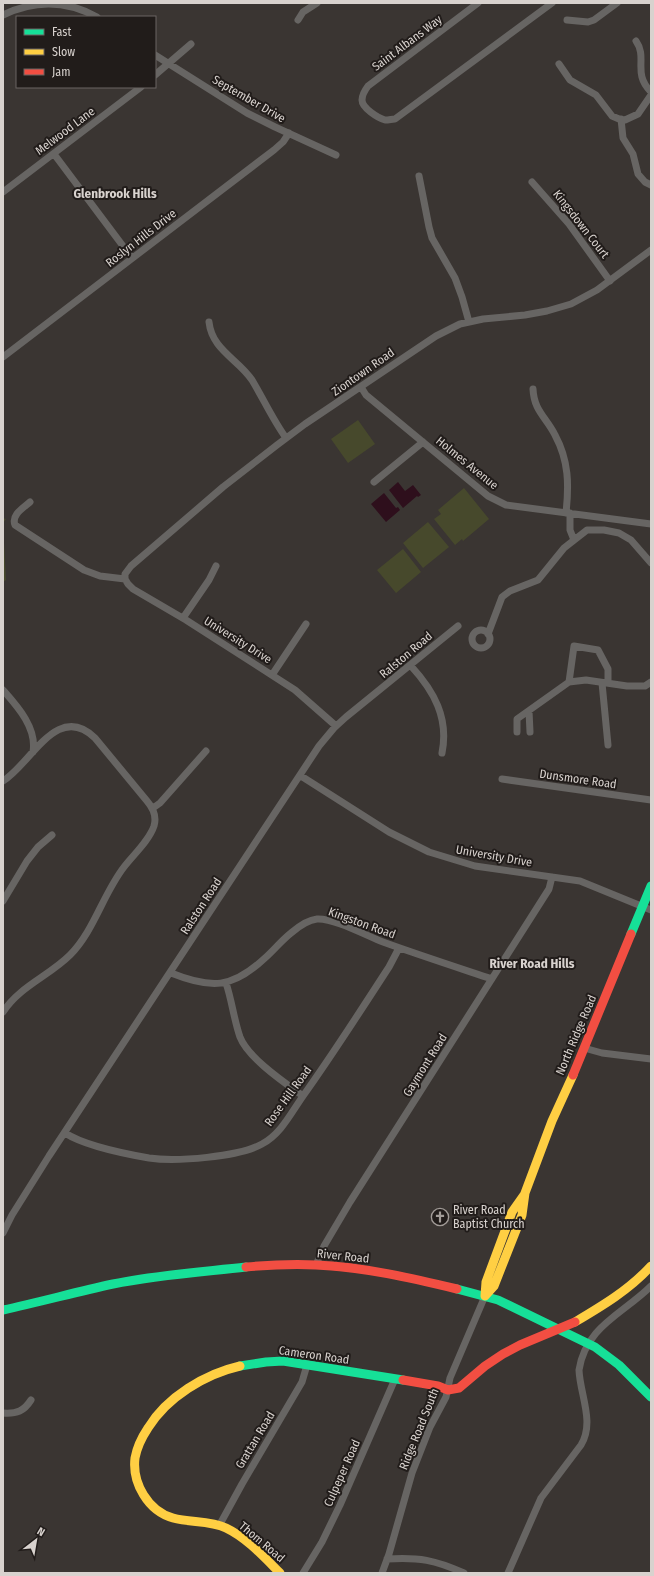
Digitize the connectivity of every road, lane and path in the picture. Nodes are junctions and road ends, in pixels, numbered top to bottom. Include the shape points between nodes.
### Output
1 (317, 3) edge
2 (478, 3) edge
3 (552, 3) edge
4 (617, 3) edge
5 (3, 16) edge
6 (95, 16) edge
7 (298, 20) dead end
8 (567, 20) dead end
9 (636, 41) dead end
10 (191, 44) dead end
11 (156, 56) edge
12 (168, 63) junction
13 (559, 64) dead end
14 (156, 74) edge
15 (140, 88) edge
16 (651, 93) edge
17 (648, 106) edge
18 (621, 119) junction
19 (289, 133) junction
20 (54, 154) junction
21 (336, 155) dead end
22 (419, 176) dead end
23 (532, 182) dead end
24 (651, 185) edge
25 (3, 192) edge
26 (651, 250) edge
27 (132, 258) junction
28 (610, 281) junction
29 (209, 322) dead end
30 (469, 322) junction
31 (3, 357) edge
32 (361, 387) junction
33 (533, 389) dead end
34 (286, 438) junction
35 (423, 442) junction
36 (374, 482) dead end
37 (30, 502) dead end
38 (568, 513) junction
39 (651, 524) edge
40 (574, 540) junction
41 (651, 563) edge
42 (216, 566) dead end
43 (125, 579) junction
44 (183, 618) junction
45 (306, 624) dead end
46 (458, 626) dead end
47 (488, 634) dead end
48 (411, 666) junction
49 (272, 675) junction
50 (569, 682) junction
51 (651, 682) edge
52 (605, 683) junction
53 (3, 690) edge
54 (529, 710) junction
55 (336, 726) junction
56 (517, 732) dead end
57 (530, 732) dead end
58 (608, 745) dead end
59 (33, 752) junction
60 (206, 752) dead end
61 (442, 753) dead end
62 (301, 776) junction
63 (502, 779) dead end
64 (3, 781) edge
65 (651, 800) edge
66 (152, 808) junction
67 (52, 835) dead end
68 (552, 877) junction
69 (651, 886) edge
70 (3, 901) edge
71 (647, 908) edge
72 (399, 948) junction
73 (171, 973) junction
74 (492, 979) junction
75 (226, 983) junction
76 (3, 1012) edge
77 (584, 1048) junction
78 (651, 1059) edge
79 (303, 1096) junction
80 (66, 1133) junction
81 (3, 1233) edge
82 (316, 1265) junction
83 (651, 1267) edge
84 (651, 1286) edge
85 (484, 1296) junction
86 (3, 1310) edge
87 (562, 1329) junction
88 (588, 1344) junction
89 (307, 1365) junction
90 (395, 1379) junction
91 (448, 1390) junction
92 (651, 1397) edge
93 (31, 1400) dead end
94 (3, 1413) edge
95 (137, 1449) joint
96 (219, 1526) junction
97 (387, 1559) junction
98 (280, 1573) edge
99 (303, 1573) edge
100 (382, 1573) edge
101 (464, 1573) edge
102 (508, 1573) edge

1 - 7 street via 303,12
2 - 3 street, Saint Albans Way via 368,86 363,94 363,105 380,118 395,118
4 - 8 street via 594,20
5 - 6 street via 27,6 50,3 76,8
9 - 16 street via 640,52 641,76
10 - 12 street
11 - 12 street, September Drive
12 - 14 street
12 - 19 street, September Drive via 247,113
13 - 18 street via 570,80 596,95 612,116
15 - 20 street, Melwood Lane
16 - 17 street
17 - 18 street via 638,114 625,120
18 - 24 street via 623,138 634,154 638,174
19 - 21 street, September Drive
19 - 27 street, Roslyn Hills Drive via 274,150
20 - 25 street, Melwood Lane
20 - 27 street
22 - 30 street via 432,238 455,278
23 - 28 street, Kingsdown Court via 569,224
26 - 28 street, Ziontown Road
27 - 31 street, Roslyn Hills Drive
28 - 30 street, Ziontown Road via 583,298 558,308
29 - 34 street via 216,342 251,380
30 - 32 street, Ziontown Road via 445,330
32 - 34 street, Ziontown Road
32 - 35 street, Holmes Avenue via 366,395
33 - 38 street via 535,405 554,433 564,455 568,480
34 - 43 street, Ziontown Road via 222,487 131,566
35 - 36 street
35 - 38 street, Holmes Avenue via 495,500 506,505
37 - 43 street via 16,515 15,525 84,570 100,576
38 - 39 street, Holmes Avenue
38 - 40 street
40 - 41 street via 587,530 619,533 631,540
40 - 47 street via 564,548 538,580 502,596
42 - 44 street
43 - 44 street, University Drive via 133,589
44 - 49 street, University Drive
45 - 49 street
46 - 48 street, Ralston Road
48 - 55 street, Ralston Road
48 - 61 street via 437,702 444,741
49 - 55 street, University Drive via 309,700
50 - 52 street via 586,680
50 - 52 street via 574,646 598,650 608,669
50 - 54 street
51 - 52 street via 645,686
52 - 58 street
53 - 59 street via 29,725 34,743
54 - 56 street via 517,719
54 - 57 street
55 - 62 street, Ralston Road
59 - 64 street via 17,772
59 - 66 street via 58,730 79,727 95,738
60 - 66 street via 160,803
62 - 68 street, University Drive via 420,849 475,866
62 - 73 street, Ralston Road
63 - 65 street, Dunsmore Road
66 - 76 street via 155,816 153,828 119,874 76,948 55,968 21,990
67 - 70 street via 27,861
68 - 71 street, University Drive via 586,883
68 - 74 street, Gaymont Road via 549,889
69 - 71 main road, North Ridge Road
71 - 77 main road, North Ridge Road
72 - 74 street, Kingston Road
72 - 75 street, Kingston Road via 331,921 313,920 293,931 256,966
72 - 79 street, Rose Hill Road
73 - 75 street, Kingston Road via 209,984
73 - 80 street, Ralston Road
74 - 82 street, Gaymont Road via 350,1202
75 - 79 street via 235,1022 244,1044 269,1070
77 - 78 street
77 - 85 main road, North Ridge Road via 552,1121 525,1193 512,1212 486,1282
79 - 80 street, Rose Hill Road via 284,1125 270,1139 252,1149 235,1154 158,1159 81,1141
80 - 81 street, Ralston Road
82 - 85 main road, River Road via 390,1274
82 - 86 main road, River Road via 258,1266 144,1279
83 - 87 main road via 618,1296
84 - 88 street via 596,1331
85 - 87 main road, River Road
85 - 91 street, Ridge Road South via 450,1378
87 - 88 main road, River Road
87 - 91 main road via 503,1354 459,1388
88 - 92 main road, River Road via 619,1365
88 - 102 street via 579,1370 588,1424 586,1435 541,1498
89 - 90 main road, Cameron Road
89 - 95 main road, Cameron Road via 266,1361 237,1366 211,1376 165,1407 149,1426
89 - 96 street, Grattan Road via 297,1392
90 - 91 main road, Cameron Road
90 - 99 street, Culpeper Road via 340,1505
91 - 97 street, Ridge Road South via 412,1473
93 - 94 street via 24,1410 11,1414
95 - 96 main road, Thom Road via 135,1480 149,1503 175,1519
96 - 98 main road, Thom Road via 236,1535
97 - 100 street, Ridge Road South
97 - 101 street via 430,1560

